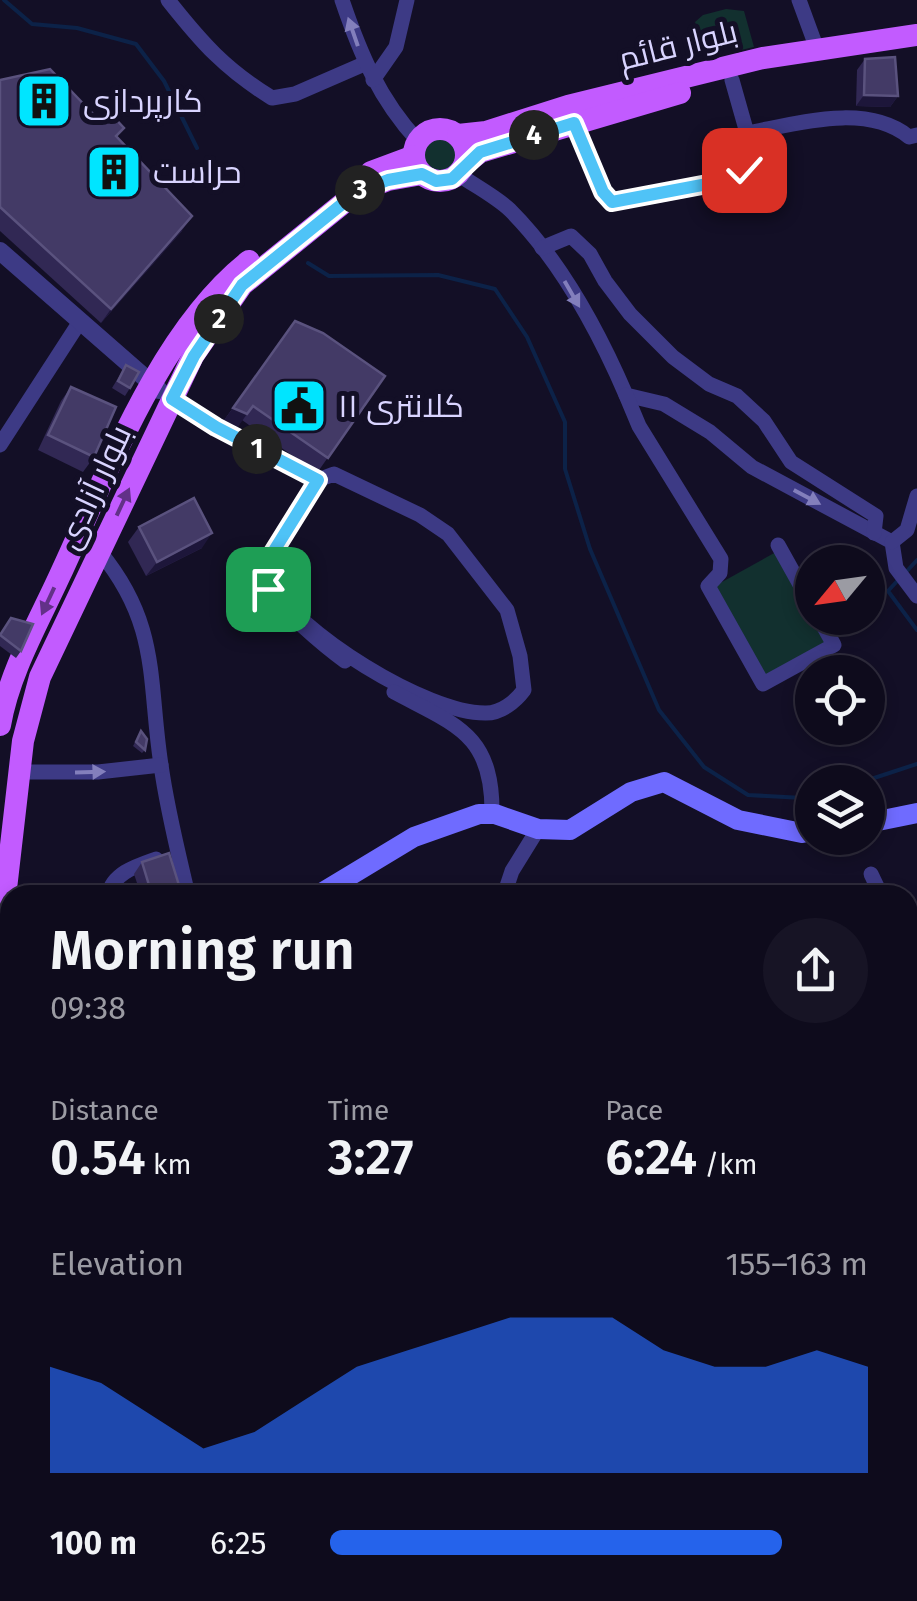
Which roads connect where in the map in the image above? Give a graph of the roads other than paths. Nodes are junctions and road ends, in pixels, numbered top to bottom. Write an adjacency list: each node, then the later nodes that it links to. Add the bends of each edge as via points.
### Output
1 (168, 0): 8 (street, via 208,50 272,98)
2 (342, 0): 8 (street, one-way to 2)
3 (407, 0): 9 (street, via 396,47)
4 (799, 0): 7 (street)
5 (917, 35): 7 (main road, بلوار قائم)
6 (917, 50): 7 (main road, بلوار قائم)
7 (811, 54): 10 (main road, بلوار قائم); 13 (main road, بلوار قائم, via 728,66)
8 (364, 64): 9 (street)
9 (373, 80): 16 (street)
10 (732, 80): 11 (main road, بلوار قائم); 12 (street)
11 (574, 123): 12 (street, via 612,202 718,182 744,170 751,160); 17 (main road, بلوار قائم, via 480,152)
12 (747, 133): 14 (street, via 810,121 875,120)
13 (458, 135): 16 (main road, via 437,129); 17 (main road, via 466,149)
14 (913, 136): 15 (street)
15 (917, 152)
16 (418, 157): 17 (main road, via 444,181); 20 (main road, بلوار آزادی, via 353,186)
17 (462, 169): 18 (street)
18 (542, 248): 23 (street, one-way to 23); 28 (street, via 572,236 662,346 708,384 737,396 764,421 791,462 876,516)
19 (0, 251): 21 (street)
20 (237, 279): 22 (main road, بلوار آزادی, via 216,291); 24 (main road, بلوار آزادی)
21 (79, 323): 22 (street); 25 (street)
22 (150, 384): 24 (street); 38 (main road, بلوار آزادی, one-way to 38)
23 (626, 395): 28 (street, one-way to 28, via 664,404 752,467); 35 (street, via 720,559 720,573 708,586 763,684 834,645)
24 (172, 399): 26 (street); 31 (main road, بلوار آزادی, one-way to 24)
25 (0, 445)
26 (318, 480): 33 (street, via 267,562); 33 (street, via 346,478 448,534 507,610 524,690 489,714 462,710 376,675)
27 (917, 496): 29 (street, via 907,530)
28 (874, 532): 29 (street)
29 (892, 542): 34 (street, via 896,568)
30 (778, 545): 32 (street)
31 (100, 552): 39 (main road, بلوار آزادی); 40 (street, via 119,575 151,654)
32 (795, 576)
33 (268, 584): 36 (street)
34 (917, 596)
35 (828, 635)
36 (345, 662)
37 (361, 673): 43 (street, via 476,742 488,770)
38 (1, 716): 39 (main road)
39 (26, 718): 41 (main road, بلوار آزادی)
40 (161, 765): 41 (street, one-way to 40); 47 (street)
41 (18, 772): 49 (main road, بلوار آزادی)
42 (917, 813): 44 (main road)
43 (492, 814): 45 (main road); 52 (main road, via 414,837)
44 (885, 820)
45 (538, 829): 46 (main road, via 570,830 631,792 664,782 738,820); 53 (street)
46 (795, 831)
47 (178, 851): 50 (street, via 119,875); 51 (street)
48 (870, 874): 54 (street)
49 (6, 885)
50 (111, 885)
51 (186, 885)
52 (335, 885)
53 (507, 885)
54 (876, 885)

